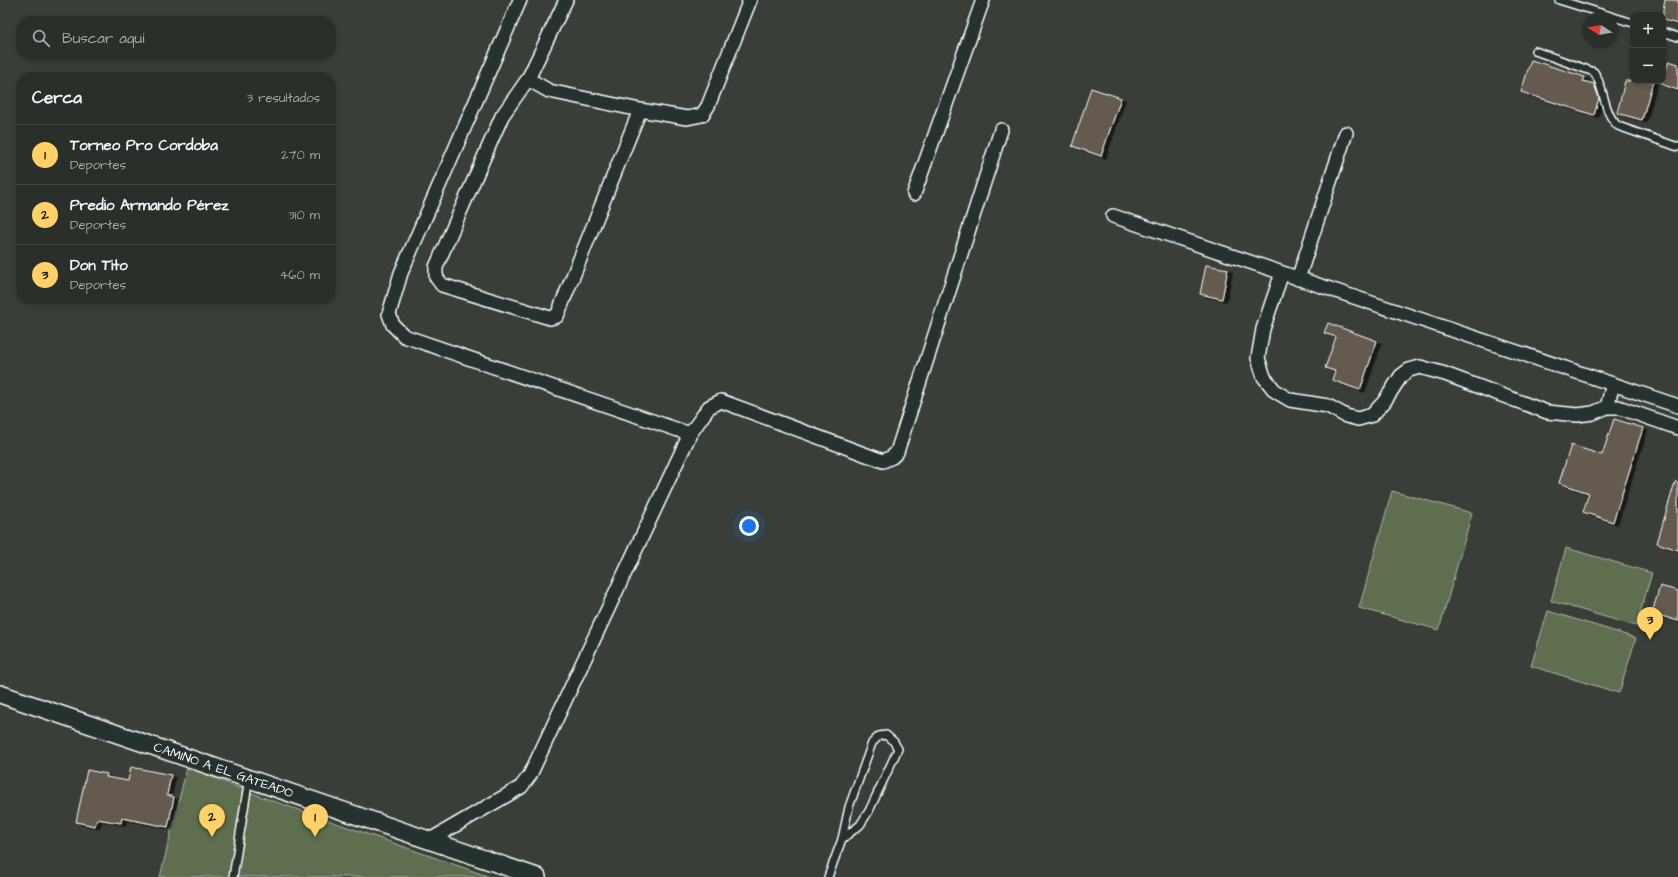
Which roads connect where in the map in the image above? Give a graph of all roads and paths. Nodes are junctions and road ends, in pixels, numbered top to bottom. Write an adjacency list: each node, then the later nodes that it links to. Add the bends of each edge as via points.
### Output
1 (520, 0): 23 (street, via 401,273 390,314 393,325 404,336)
2 (566, 0): 10 (street)
3 (750, 0): 11 (street, via 708,106 702,115 687,118)
4 (983, 0): 15 (street)
5 (1559, 0): 6 (lane)
6 (1630, 22)
7 (1666, 33): 8 (lane)
8 (1678, 37)
9 (1536, 51): 14 (lane, via 1594,72 1611,120 1618,126)
10 (528, 79): 11 (street, via 549,91); 11 (street, via 502,116 436,267 436,277 442,285 550,318 557,316)
11 (640, 110)
12 (1001, 130): 23 (street, via 897,452 892,457 883,461 721,401 710,408)
13 (1346, 133): 18 (street)
14 (1678, 147)
15 (914, 194)
16 (1113, 216): 17 (street)
17 (1282, 273): 18 (street); 21 (street, via 1263,329 1258,358 1264,377 1275,391 1290,400 1328,406 1346,416 1358,419 1372,415 1401,376 1420,367 1547,412 1578,416)
18 (1298, 279): 19 (street)
19 (1613, 384): 20 (street); 21 (street)
20 (1678, 406)
21 (1607, 407): 22 (street, via 1618,407)
22 (1678, 428)
23 (690, 434): 26 (street, via 530,775 521,787)
24 (0, 694): 25 (street, CAMINO A EL GATEADO)
25 (249, 778): 26 (street, CAMINO A EL GATEADO); 29 (lane)
26 (430, 840): 28 (street, CAMINO A EL GATEADO)
27 (842, 840): 27 (lane, via 860,825 869,811 898,749 886,735 880,736 872,743 849,807); 30 (lane)
28 (528, 875)
29 (233, 877)
30 (828, 877)

